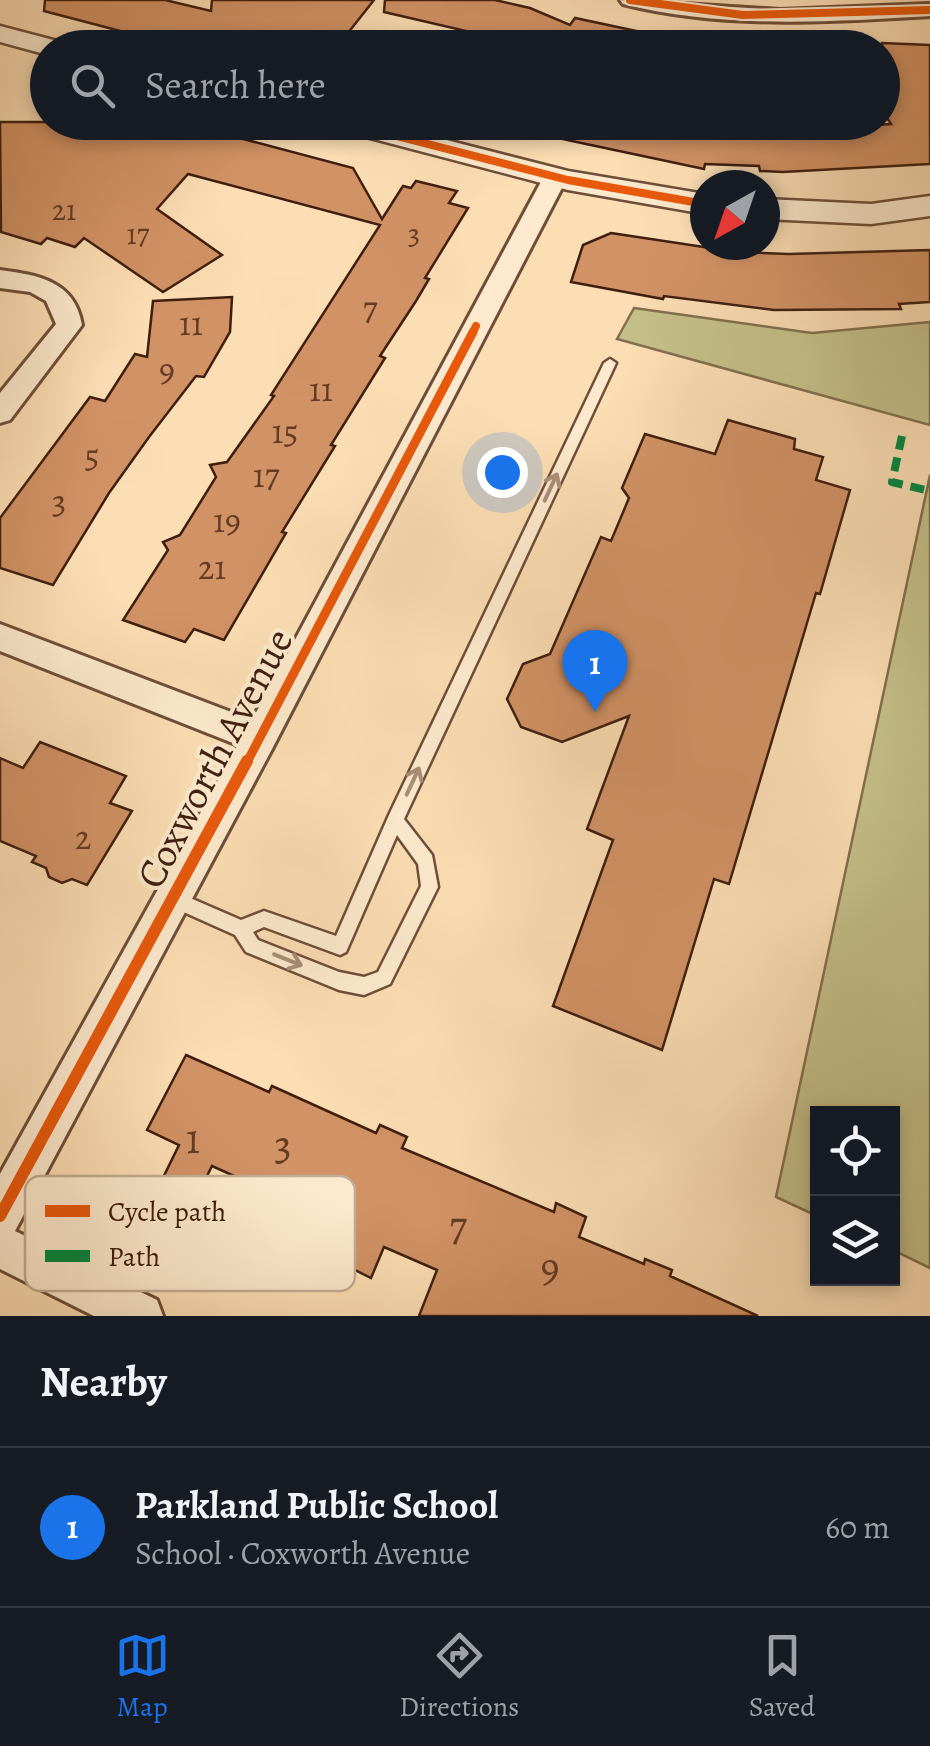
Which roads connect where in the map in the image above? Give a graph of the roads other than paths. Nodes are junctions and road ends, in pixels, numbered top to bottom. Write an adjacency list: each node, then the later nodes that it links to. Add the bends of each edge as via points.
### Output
1 (630, 0): 2 (street, via 736,16)
2 (930, 10)
3 (0, 34): 4 (street)
4 (30, 42)
5 (410, 140): 6 (street)
6 (555, 178): 7 (street); 14 (street, Coxworth Avenue)
7 (690, 201)
8 (930, 206): 9 (street, via 872,214)
9 (780, 210)
10 (0, 279): 12 (street, via 60,294 70,326)
11 (610, 363): 15 (lane, one-way to 11)
12 (0, 414)
13 (0, 636): 14 (street)
14 (260, 738): 16 (street, Coxworth Avenue)
15 (395, 820): 17 (lane, via 340,946 264,919); 17 (lane, one-way to 15, via 252,946 339,981 364,986 384,978 430,887 426,861)
16 (174, 899): 17 (lane); 18 (street, Coxworth Avenue)
17 (241, 929)
18 (0, 1216)
19 (0, 1246): 20 (street)
20 (25, 1258)
21 (91, 1291): 22 (street)
22 (141, 1316)

